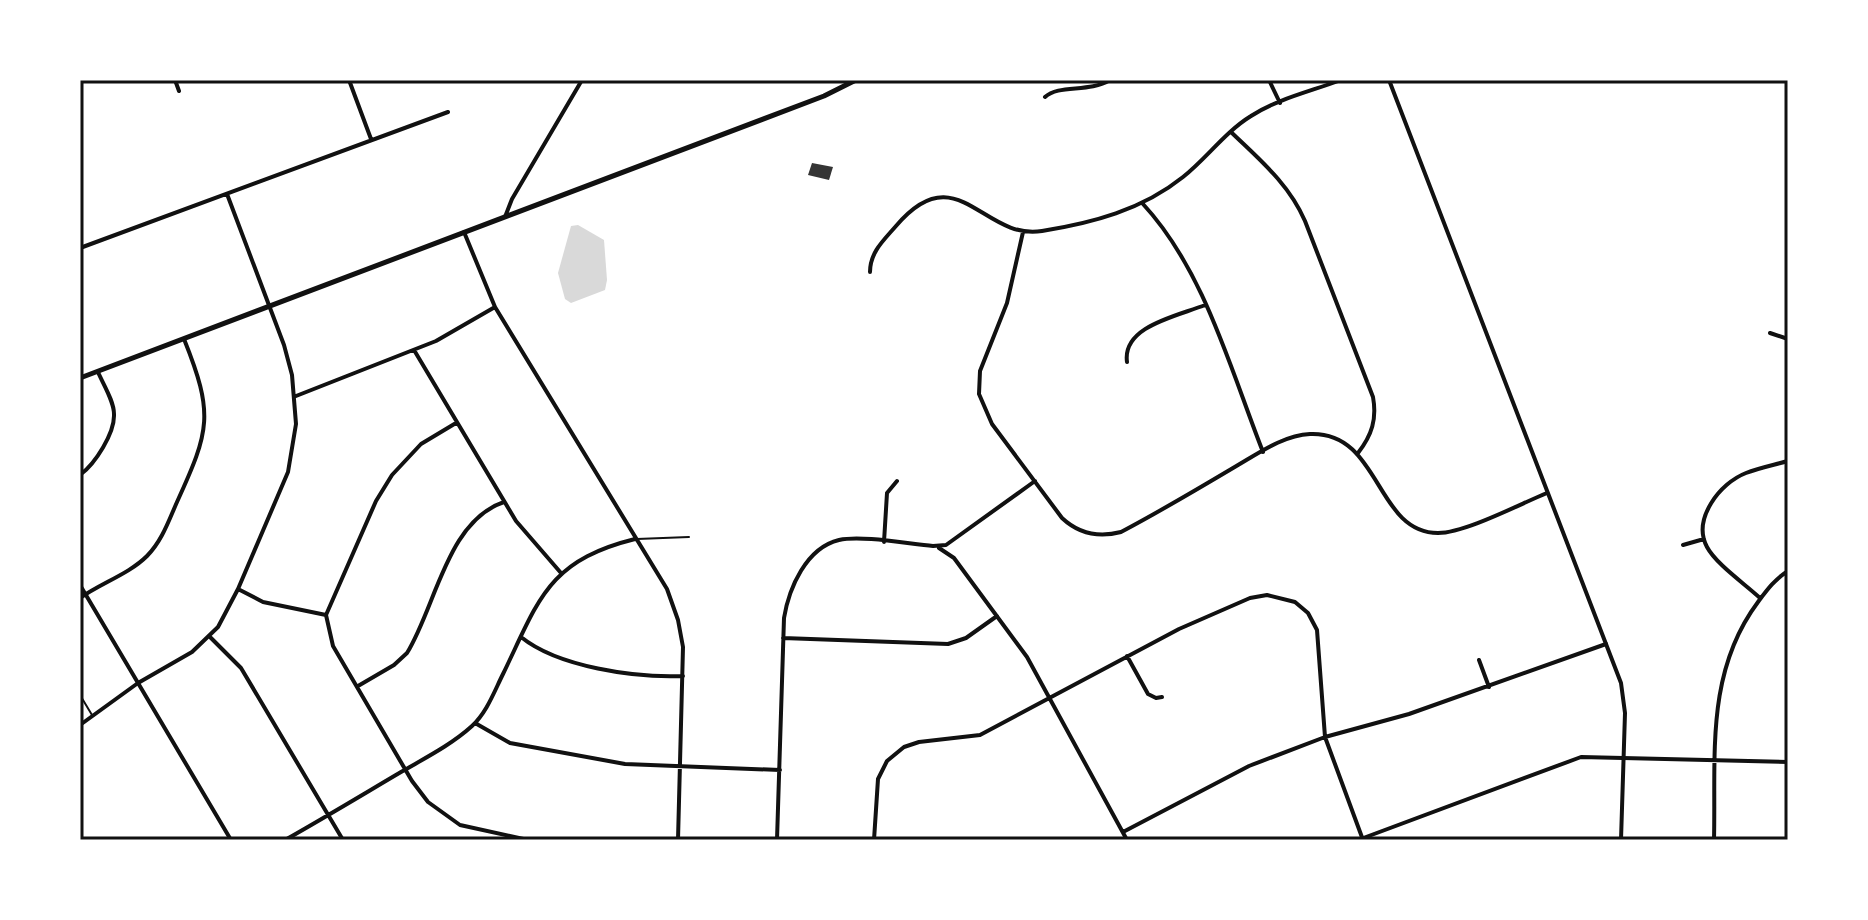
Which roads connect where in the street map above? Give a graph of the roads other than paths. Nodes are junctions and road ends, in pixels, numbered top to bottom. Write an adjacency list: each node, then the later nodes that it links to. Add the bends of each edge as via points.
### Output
1 (175, 80): 9 (street)
2 (349, 80): 14 (street)
3 (582, 80): 17 (street)
4 (856, 80): 17 (main road)
5 (1110, 80): 10 (street)
6 (1269, 80): 11 (street)
7 (1341, 80): 11 (street)
8 (1389, 80): 40 (street)
9 (179, 91)
10 (1045, 97)
11 (1280, 103): 13 (street)
12 (448, 112): 14 (street)
13 (1231, 132): 16 (street, via 1184,176); 35 (street, via 1279,177 1299,205 1373,397 1374,425)
14 (371, 139): 15 (street)
15 (227, 194): 20 (street); 22 (street)
16 (1142, 203): 19 (street, via 1087,223); 23 (street, via 1176,246)
17 (505, 217): 18 (main road)
18 (464, 232): 22 (main road); 24 (street)
19 (1023, 232): 21 (street, via 962,200 932,199 908,212 878,247); 39 (street, via 1007,303 978,383 987,416)
20 (81, 246)
21 (870, 272)
22 (269, 305): 26 (main road); 32 (street)
23 (1205, 305): 29 (street, via 1139,331 1127,348); 34 (street)
24 (495, 307): 28 (street); 43 (street)
25 (1770, 333): 27 (street)
26 (183, 338): 30 (main road); 52 (street, via 204,400 199,454 154,548)
27 (1788, 339)
28 (414, 350): 32 (street); 33 (street)
29 (1127, 362)
30 (98, 372): 31 (main road); 37 (street, via 114,409 113,421 97,459)
31 (80, 378)
32 (296, 396): 51 (street, via 288,472)
33 (456, 423): 41 (street); 55 (street, via 421,444 392,475)
34 (1263, 452): 35 (street, via 1309,434 1340,440); 39 (street, via 1111,535 1084,533 1069,524)
35 (1358, 453): 40 (street, via 1403,519 1428,532 1456,530)
36 (1788, 461): 44 (street, via 1746,473 1726,486 1704,517)
37 (80, 475)
38 (897, 481): 45 (street, via 887,493)
39 (1035, 481): 47 (street, via 953,541)
40 (1547, 493): 60 (street)
41 (504, 502): 49 (street); 65 (street, via 476,517 461,536 407,653)
42 (689, 537): 43 (lane)
43 (635, 539): 49 (street, via 592,552); 63 (street, via 674,606)
44 (1704, 539): 46 (street); 54 (street, via 1711,553)
45 (884, 542): 47 (street); 59 (street, via 838,541 812,558 790,592)
46 (1683, 545)
47 (933, 546): 56 (street, via 954,558)
48 (1788, 571): 54 (street)
49 (561, 573): 58 (street, via 542,595)
50 (80, 585): 52 (street)
51 (238, 589): 55 (street, via 263,602); 57 (street)
52 (86, 594): 53 (street); 64 (street)
53 (80, 598)
54 (1760, 598): 75 (street, via 1724,666)
55 (326, 615): 65 (street, via 333,646)
56 (997, 616): 59 (street, via 948,644); 69 (street)
57 (210, 637): 64 (street); 80 (street, via 241,668)
58 (521, 637): 63 (street, via 569,662 649,676); 71 (street)
59 (783, 638): 79 (street)
60 (1606, 644): 66 (street); 74 (street, via 1624,696)
61 (1127, 656): 68 (street, via 1148,694); 69 (street); 73 (street, via 1250,598 1286,598 1308,613 1317,630)
62 (1479, 660): 66 (street)
63 (683, 676): 77 (street)
64 (138, 683): 70 (street); 82 (street)
65 (358, 686): 78 (street)
66 (1489, 687): 73 (street)
67 (80, 695): 70 (lane)
68 (1162, 697)
69 (1050, 698): 81 (street); 88 (street, via 980,735 919,742 895,753 878,779)
70 (92, 716): 72 (street)
71 (475, 723): 77 (street, via 524,747 625,764); 78 (street)
72 (80, 725)
73 (1325, 737): 81 (street, via 1232,773); 90 (street)
74 (1624, 756): 75 (street); 90 (street, via 1571,759); 91 (street)
75 (1715, 761): 76 (street); 92 (street)
76 (1788, 762)
77 (680, 767): 79 (street); 86 (street)
78 (406, 769): 80 (street); 85 (street, via 428,802 449,819 472,830)
79 (780, 770): 87 (street)
80 (327, 816): 83 (street); 84 (street)
81 (1123, 832): 89 (street)
82 (231, 840)
83 (285, 840)
84 (343, 840)
85 (528, 840)
86 (678, 840)
87 (777, 840)
88 (874, 840)
89 (1127, 840)
90 (1361, 840)
91 (1621, 840)
92 (1714, 840)

